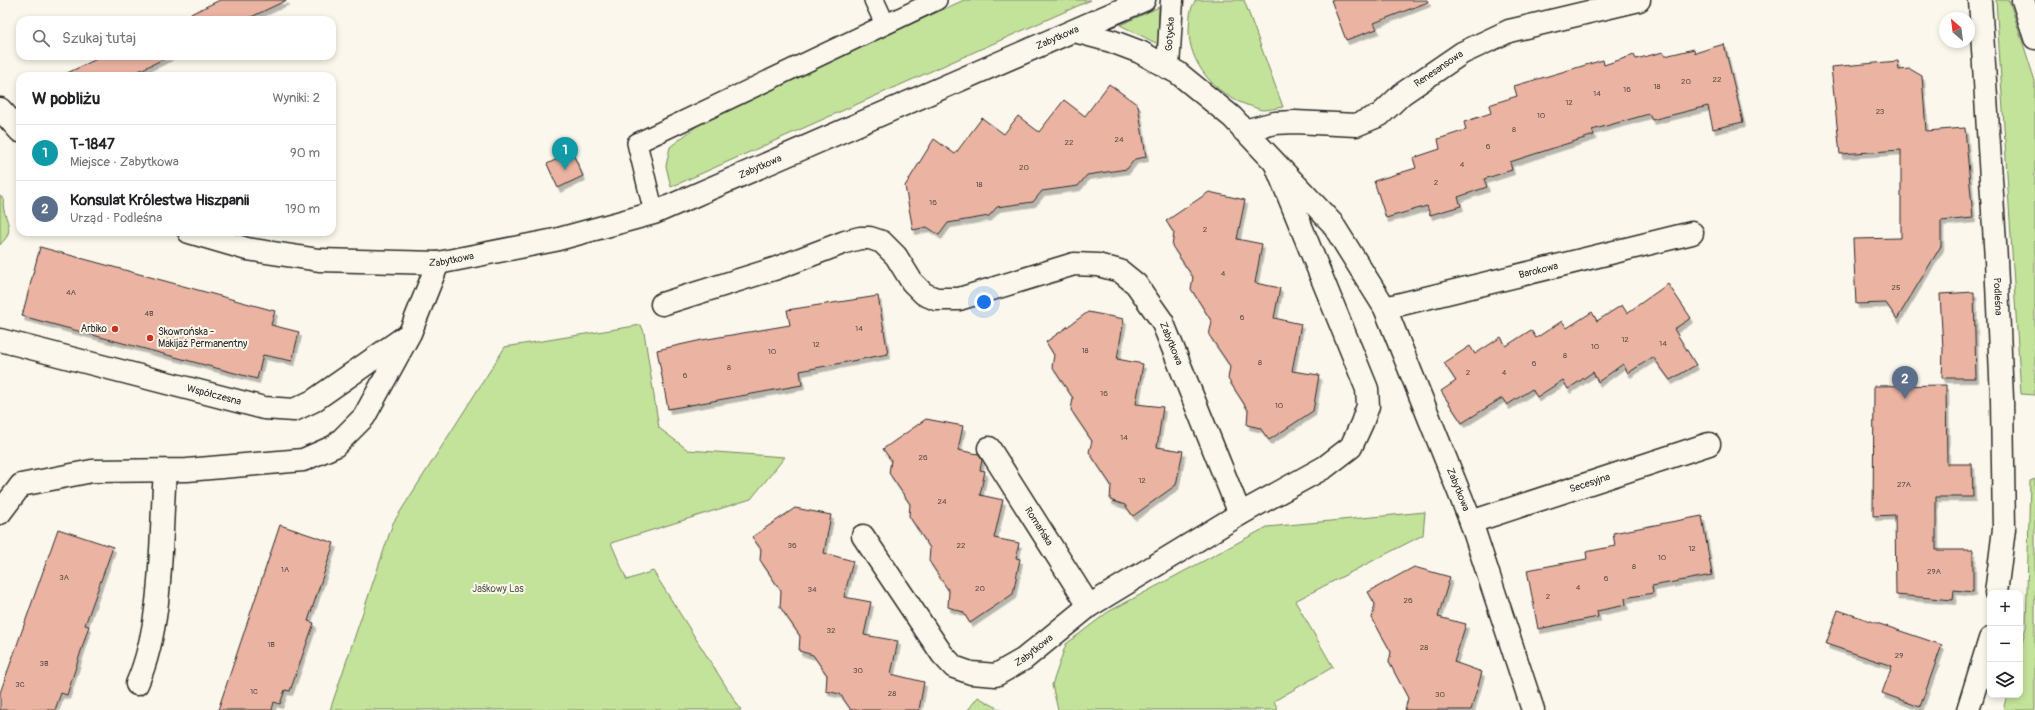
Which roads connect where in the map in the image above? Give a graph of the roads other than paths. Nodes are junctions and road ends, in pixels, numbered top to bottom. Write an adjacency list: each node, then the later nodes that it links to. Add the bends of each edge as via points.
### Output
1 (874, 0): 8 (lane)
2 (937, 0): 8 (lane)
3 (1144, 0): 9 (street)
4 (1172, 0): 11 (street, Gotycka)
5 (1639, 0): 14 (street, Renesansowa, via 1509,31 1462,53 1402,94 1380,115 1356,125 1275,123)
6 (1980, 0): 31 (street, Podleśna, via 2002,399 2004,529)
7 (2023, 0): 10 (street)
8 (885, 24): 16 (lane, via 637,143)
9 (1074, 31): 11 (street, Zabytkowa, via 1140,52); 16 (street, Zabytkowa)
10 (2035, 38)
11 (1168, 68): 14 (street, Zabytkowa, via 1178,73 1232,117)
12 (0, 109): 13 (street)
13 (16, 126)
14 (1244, 131): 15 (street, Zabytkowa)
15 (1276, 165): 21 (street, Zabytkowa, via 1332,223); 28 (street, Zabytkowa, via 1367,389 1368,406 1351,448 1325,467)
16 (654, 213): 19 (street, Zabytkowa, via 555,240)
17 (1692, 233): 21 (street, Barokowa)
18 (203, 236): 19 (street, Zabytkowa, via 247,249 319,260)
19 (438, 262): 22 (street)
20 (662, 304): 28 (street, Zabytkowa, via 777,268 860,238 882,242 896,256 912,282 924,294 936,299 959,299 1074,264 1098,265 1120,271 1136,284 1162,321)
21 (1385, 308): 29 (street, Zabytkowa)
22 (410, 333): 23 (street, Współczesna, via 313,401 294,410 264,408); 26 (street, via 364,417 335,446 303,460)
23 (0, 340)
24 (1709, 444): 29 (street, Secesyjna)
25 (990, 448): 32 (street, Romańska)
26 (165, 471): 27 (street, via 92,471 21,485); 34 (street, via 156,607 146,664)
27 (0, 513)
28 (1240, 514): 32 (street, Zabytkowa)
29 (1472, 522): 35 (street, Zabytkowa)
30 (863, 536): 32 (street, Zabytkowa, via 942,654 954,667 971,673 996,675 1024,659)
31 (1996, 590)
32 (1088, 606)
33 (1987, 649): 36 (street)
34 (137, 684)
35 (1533, 710)
36 (1968, 710)

